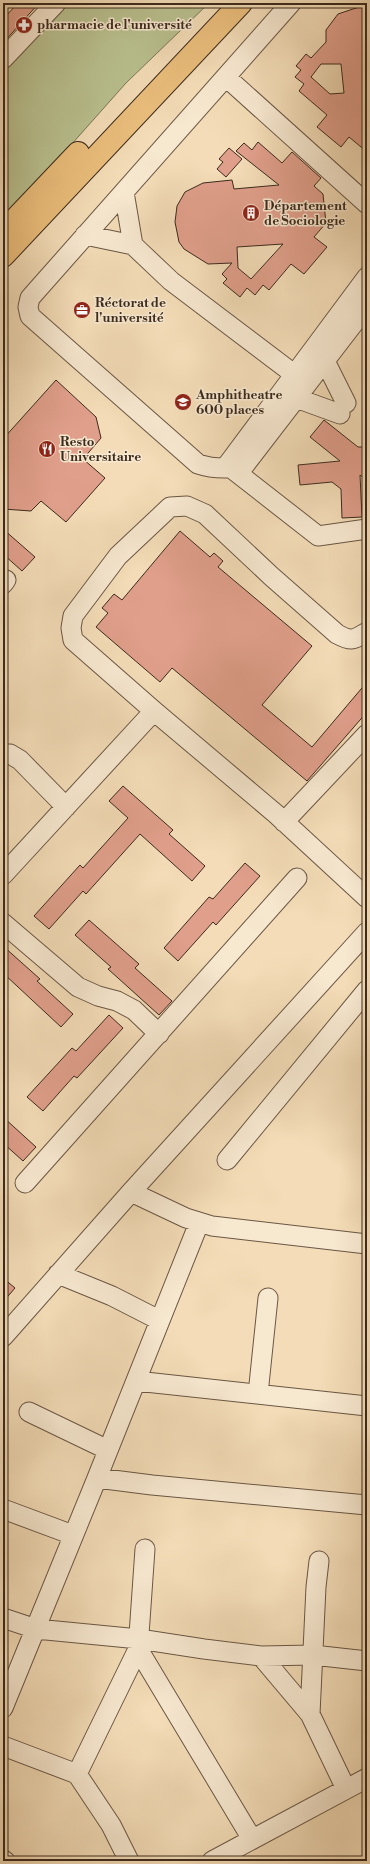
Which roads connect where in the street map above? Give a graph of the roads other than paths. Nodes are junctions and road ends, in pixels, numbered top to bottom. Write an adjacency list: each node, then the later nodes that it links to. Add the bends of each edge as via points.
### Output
1 (56, 3): 5 (street)
2 (221, 3): 10 (main road)
3 (240, 3): 10 (main road)
4 (291, 3): 6 (street)
5 (3, 59)
6 (226, 77): 7 (street); 8 (street)
7 (124, 192): 9 (street); 11 (street)
8 (367, 204)
9 (85, 235): 11 (street); 16 (street, via 30,298 30,316 198,464 208,468)
10 (5, 245)
11 (133, 245): 15 (street, via 171,281)
12 (367, 277): 15 (street)
13 (367, 306): 14 (street)
14 (325, 361): 15 (street); 15 (street, via 343,409)
15 (299, 386): 16 (street)
16 (228, 468): 17 (street, via 318,536)
17 (367, 529)
18 (367, 632): 19 (street, via 356,639 348,640 337,634 205,514 187,506 170,507 118,556 73,616 71,628 73,640)
19 (154, 711): 22 (street); 23 (street)
20 (367, 734): 23 (street)
21 (3, 754): 22 (street, via 10,754 20,760)
22 (66, 807): 24 (street)
23 (284, 822): 26 (street)
24 (3, 875)
25 (296, 878): 30 (street)
26 (367, 898)
27 (3, 923): 30 (street, via 78,987 134,1010)
28 (367, 932): 33 (street)
29 (367, 990): 31 (street)
30 (159, 1034): 32 (street)
31 (227, 1160)
32 (25, 1183)
33 (131, 1192): 34 (street); 36 (street)
34 (199, 1223): 35 (street); 38 (street)
35 (367, 1244)
36 (58, 1274): 38 (street, via 112,1296); 39 (street)
37 (268, 1298): 41 (street)
38 (159, 1320): 40 (street)
39 (3, 1337)
40 (136, 1380): 41 (street); 44 (street)
41 (258, 1394): 42 (street)
42 (367, 1406)
43 (29, 1412): 44 (street)
44 (108, 1450): 45 (street)
45 (97, 1478): 46 (street); 48 (street)
46 (367, 1505)
47 (3, 1508): 48 (street)
48 (73, 1535): 52 (street)
49 (145, 1549): 53 (street)
50 (319, 1561): 54 (street)
51 (3, 1618): 52 (street)
52 (36, 1629): 53 (street); 57 (street)
53 (139, 1644): 55 (street); 60 (street, via 106,1719); 63 (street)
54 (314, 1655): 55 (street); 56 (street); 58 (street)
55 (261, 1656): 58 (street)
56 (367, 1661)
57 (3, 1708)
58 (310, 1714): 62 (street)
59 (3, 1746): 60 (street)
60 (77, 1774): 64 (street, via 111,1825)
61 (367, 1778): 62 (street)
62 (346, 1789): 63 (street)
63 (252, 1839): 65 (street)
64 (128, 1861)
65 (212, 1861)

